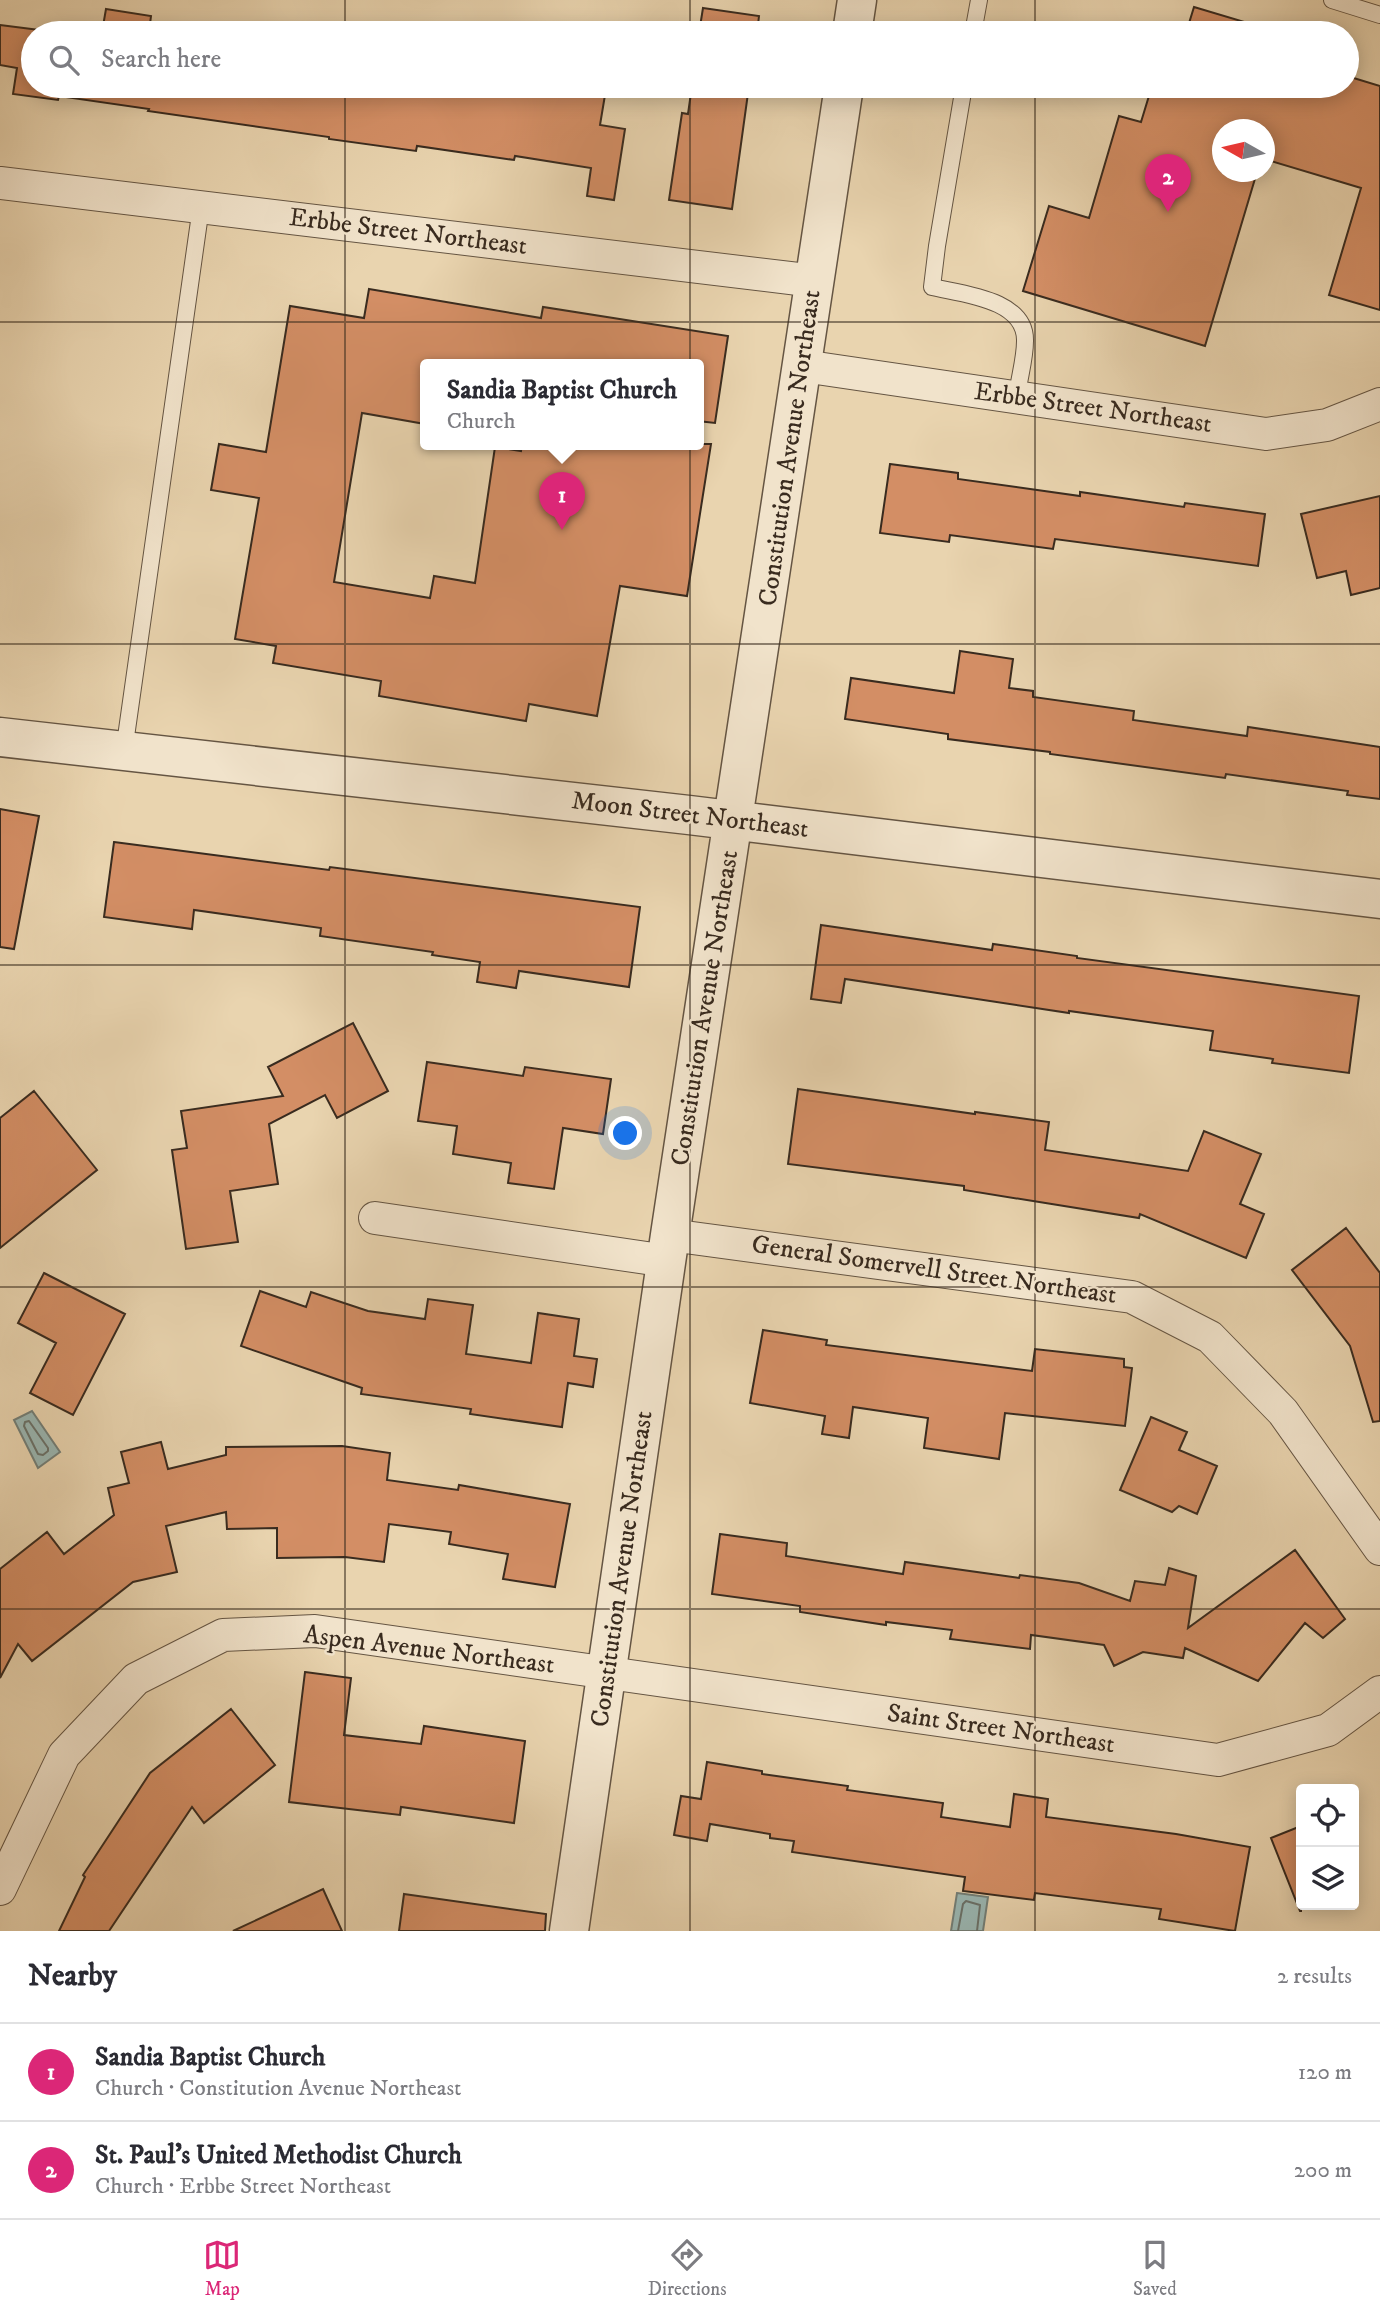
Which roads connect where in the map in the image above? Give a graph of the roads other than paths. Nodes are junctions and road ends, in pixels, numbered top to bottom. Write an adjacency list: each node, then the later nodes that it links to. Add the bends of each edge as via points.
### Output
1 (857, 0): 5 (street)
2 (979, 0): 6 (lane)
3 (1332, 0): 4 (lane)
4 (1380, 15)
5 (854, 21)
6 (975, 21)
7 (842, 98): 11 (street, Constitution Avenue Northeast)
8 (962, 98): 13 (lane, via 932,287 995,300 1019,320 1026,339)
9 (0, 183): 10 (street, Erbbe Street Northeast)
10 (201, 207): 11 (street, Erbbe Street Northeast); 16 (lane)
11 (815, 281): 12 (street, Constitution Avenue Northeast)
12 (803, 366): 13 (street, Erbbe Street Northeast); 17 (street, Constitution Avenue Northeast)
13 (1017, 396): 14 (street, Erbbe Street Northeast, via 1266,434 1328,425)
14 (1380, 404)
15 (0, 737): 16 (street, Moon Street Northeast)
16 (124, 751): 17 (street, Moon Street Northeast)
17 (734, 821): 18 (street, Moon Street Northeast); 20 (street, Constitution Avenue Northeast)
18 (1380, 899)
19 (375, 1218): 20 (street, General Somervell Street Northeast)
20 (668, 1248): 21 (street, General Somervell Street Northeast, via 1132,1297 1210,1336 1283,1412); 22 (street, Constitution Avenue Northeast)
21 (1380, 1549)
22 (607, 1673): 23 (street, Saint Street Northeast, via 1218,1759 1328,1730); 24 (street, Aspen Avenue Northeast, via 315,1631 223,1635 136,1679 64,1755); 25 (street, Constitution Avenue Northeast)
23 (1380, 1692)
24 (0, 1889)
25 (569, 1931)

